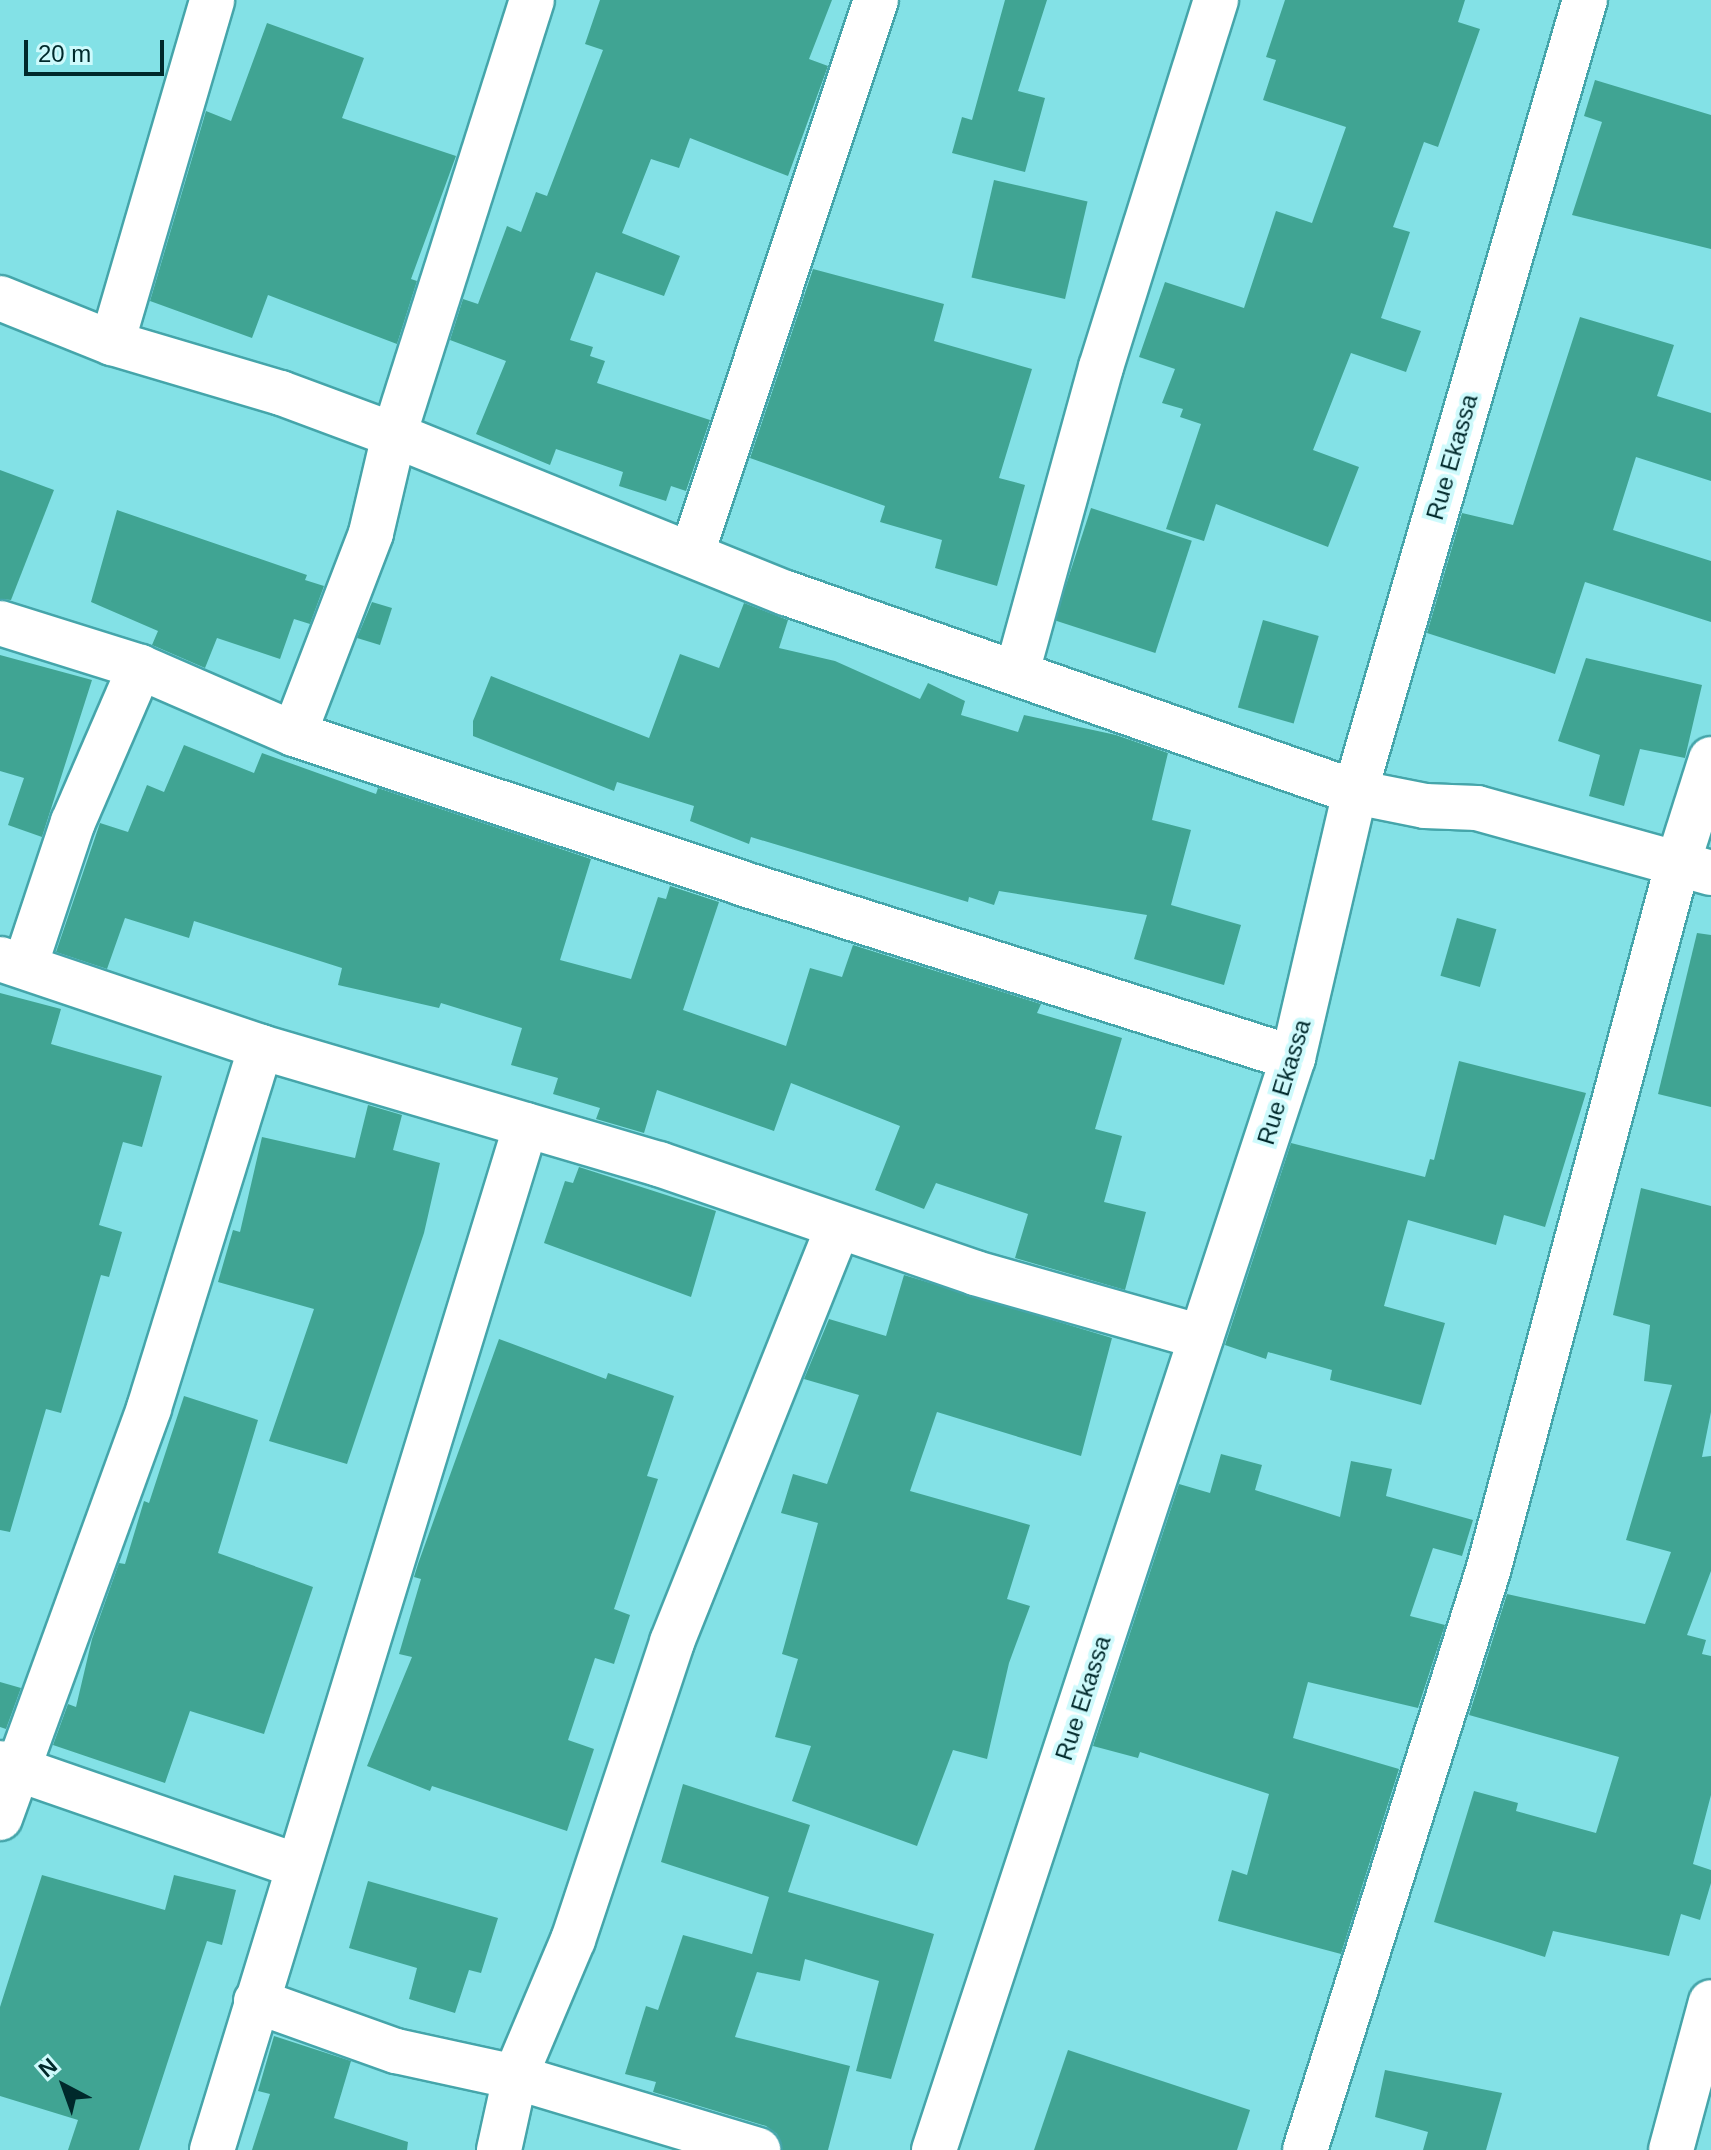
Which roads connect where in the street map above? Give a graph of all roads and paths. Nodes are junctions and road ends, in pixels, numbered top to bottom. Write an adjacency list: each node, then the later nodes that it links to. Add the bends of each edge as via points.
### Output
1 (212, 0): 7 (street)
2 (532, 0): 8 (street)
3 (876, 0): 9 (street)
4 (1216, 0): 12 (street, via 1101,367)
5 (1585, 0): 15 (street, Rue Ekassa)
6 (0, 298): 7 (street)
7 (112, 343): 8 (street, via 281,393)
8 (394, 435): 9 (street); 13 (street, via 371,533)
9 (692, 553): 12 (street, via 799,598)
10 (0, 623): 11 (street)
11 (140, 667): 13 (street); 17 (street)
12 (1017, 672): 15 (street)
13 (294, 734): 19 (street)
14 (1711, 759): 16 (street)
15 (1355, 792): 16 (street, via 1425,806 1477,808); 19 (street, Rue Ekassa)
16 (1694, 868): 33 (street, via 1488,1571)
17 (13, 962): 18 (street)
18 (261, 1047): 20 (street); 23 (street, via 149,1408)
19 (1293, 1058): 22 (street, Rue Ekassa)
20 (526, 1125): 21 (street, via 659,1164); 25 (street)
21 (838, 1228): 22 (street); 28 (street, via 672,1642 573,1940)
22 (1201, 1337): 32 (street, Rue Ekassa)
23 (7, 1765): 24 (street); 25 (street)
24 (0, 1818)
25 (298, 1866): 26 (street)
26 (256, 2001): 28 (street, via 396,2051); 29 (street)
27 (1711, 2002): 34 (street)
28 (515, 2077): 30 (street); 31 (street)
29 (212, 2150)
30 (499, 2150)
31 (758, 2150)
32 (934, 2150)
33 (1305, 2150)
34 (1671, 2150)

